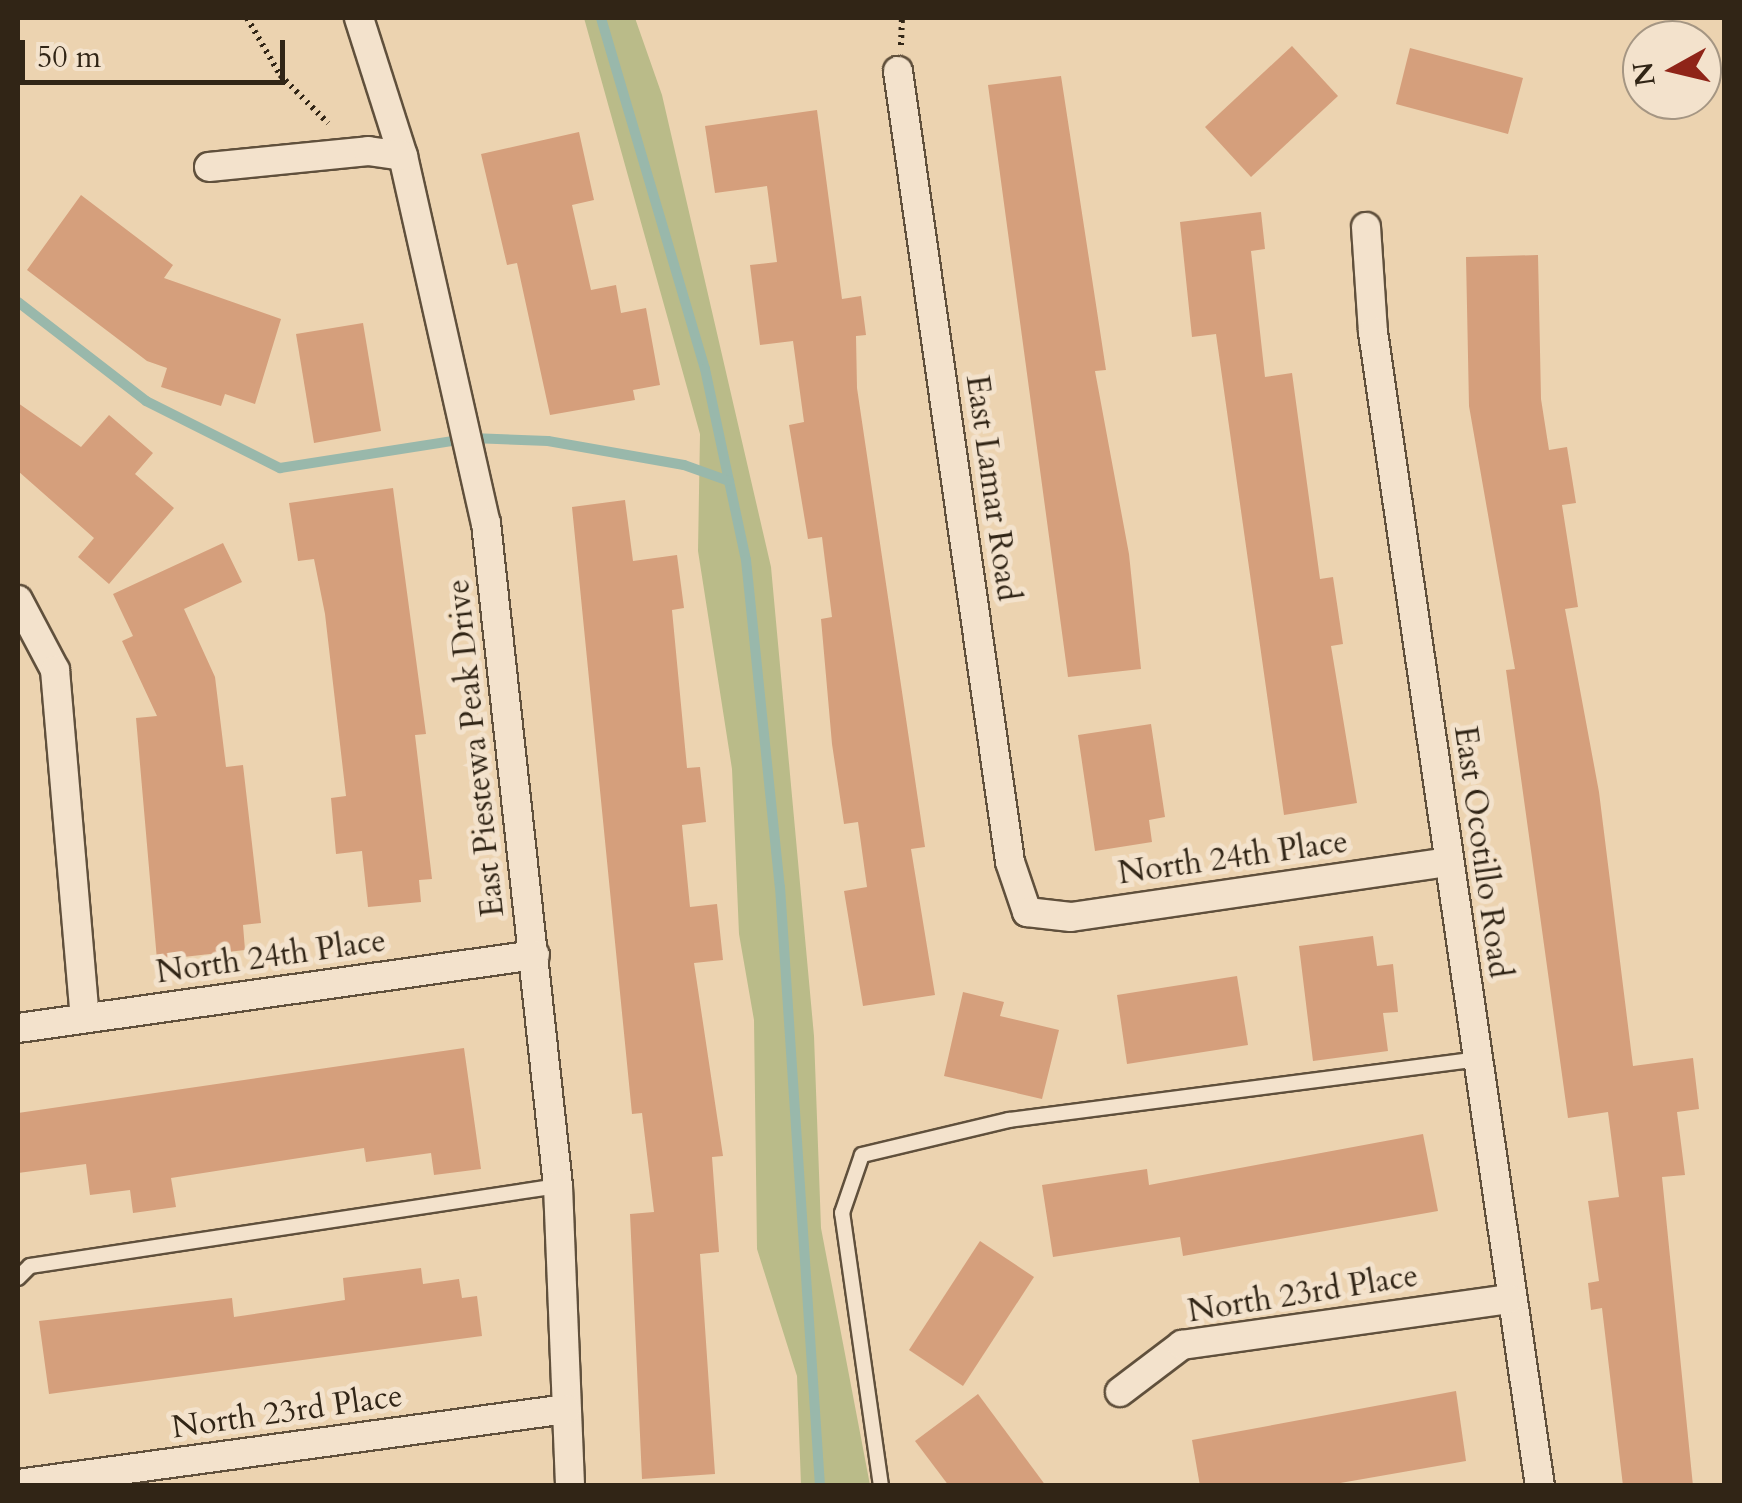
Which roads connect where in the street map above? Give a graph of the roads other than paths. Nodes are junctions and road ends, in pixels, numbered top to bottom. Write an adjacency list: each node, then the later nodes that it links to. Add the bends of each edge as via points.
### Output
1 (358, 18): 3 (street, East Piestewa Peak Drive)
2 (898, 71): 8 (street, East Lamar Road, via 1010,862)
3 (403, 156): 4 (street, via 357,152); 9 (street, East Piestewa Peak Drive, via 486,523)
4 (209, 167)
5 (1366, 226): 7 (street, East Ocotillo Road, via 1373,332)
6 (18, 600): 10 (street, via 54,670)
7 (1448, 862): 8 (street, North 24th Place, via 1071,917); 12 (street, East Ocotillo Road)
8 (1027, 912)
9 (535, 955): 10 (street, North 24th Place); 13 (street, East Piestewa Peak Drive)
10 (85, 1018): 11 (street, North 24th Place)
11 (18, 1028)
12 (1476, 1059): 15 (street, East Ocotillo Road); 20 (lane, via 1009,1120 862,1155 842,1213)
13 (558, 1186): 14 (lane, via 30,1266); 17 (street, East Piestewa Peak Drive)
14 (18, 1278)
15 (1509, 1300): 16 (street, North 23rd Place, via 1182,1345); 21 (street, East Ocotillo Road)
16 (1120, 1392)
17 (566, 1409): 18 (street, North 23rd Place); 19 (street, East Piestewa Peak Drive)
18 (18, 1484)
19 (570, 1486)
20 (882, 1486)
21 (1540, 1486)

